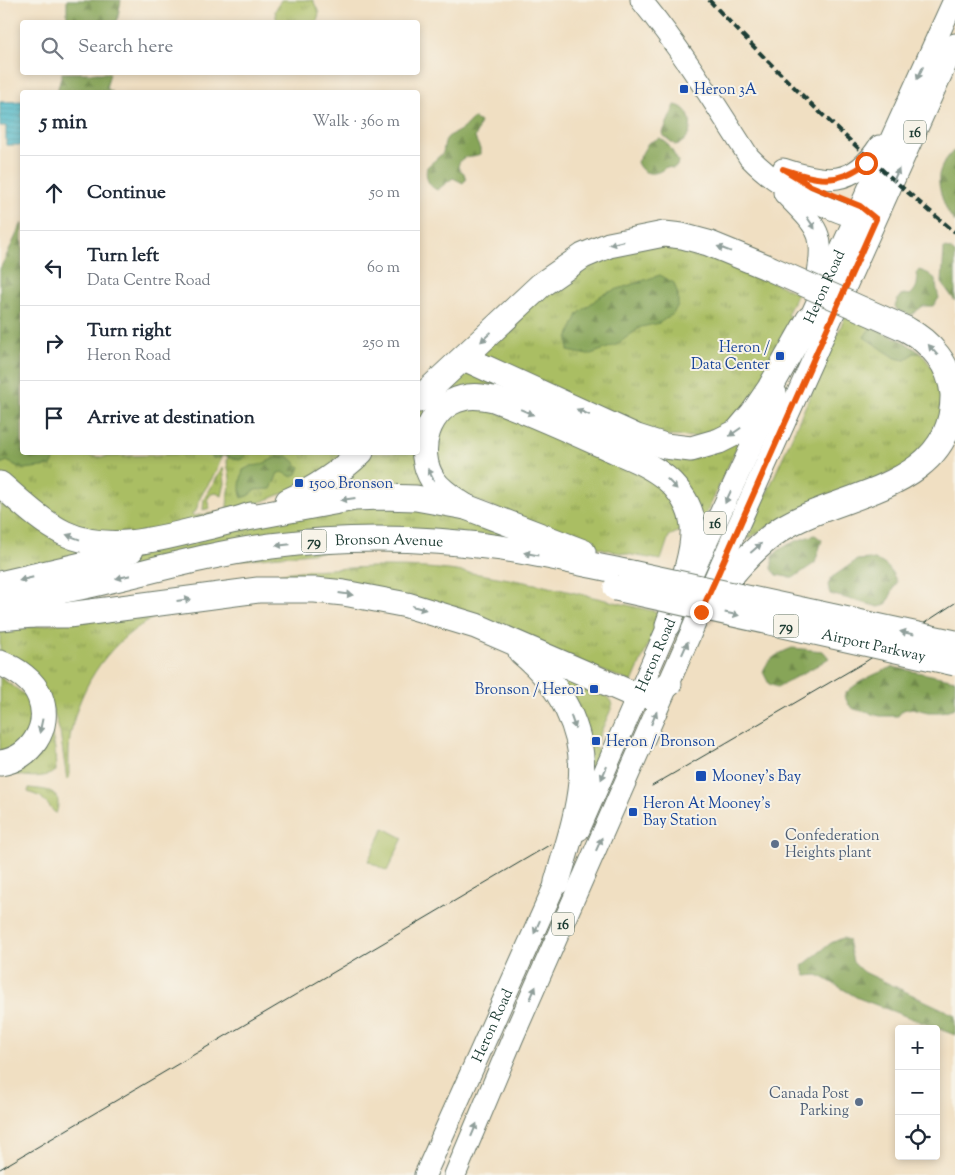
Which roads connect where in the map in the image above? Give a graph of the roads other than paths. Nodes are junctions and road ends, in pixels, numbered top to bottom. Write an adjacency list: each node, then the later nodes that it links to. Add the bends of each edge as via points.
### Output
1 (641, 0): 5 (main road, via 716,105)
2 (954, 0): 4 (main road, Heron Road / 16, one-way to 4)
3 (955, 44): 7 (main road, Heron Road / 16, one-way to 3)
4 (906, 103): 5 (main road, via 875,152 849,175 823,180); 6 (main road, Heron Road / 16)
5 (775, 172): 6 (main road, via 811,186); 8 (main road, one-way to 8, via 819,236 820,264)
6 (857, 212): 7 (main road); 8 (main road, Heron Road / 16)
7 (876, 219): 19 (main road, Heron Road / 16)
8 (809, 319): 9 (highway, one-way to 9, via 746,423 719,442 691,449 665,446 637,436); 22 (main road, Heron Road / 16, one-way to 22)
9 (464, 358): 10 (highway); 19 (highway, one-way to 9, bridge, via 748,556 783,528 814,512 907,478 928,464 943,447 954,410 952,384 935,352 906,329 769,268 714,245 664,234 609,245 583,256 546,281)
10 (420, 398)
11 (358, 455): 14 (highway, via 337,473 306,492)
12 (0, 484): 15 (highway, one-way to 12, via 119,544 84,540 44,521)
13 (466, 507): 14 (highway, one-way to 14, via 416,498 370,497 324,502); 16 (highway, via 615,563); 22 (highway, one-way to 22, via 434,482 426,466 424,447 434,418 462,398 483,396 504,402 660,473 683,498 690,510 693,527 690,554)
14 (236, 520): 15 (highway)
15 (173, 536): 17 (highway, one-way to 17, via 82,565)
16 (623, 581): 18 (highway, Bronson Avenue / 79, one-way to 18, via 477,545 405,539 352,539 269,546 89,585); 20 (highway, Bronson Avenue / 79, via 419,556 344,556 225,571); 24 (highway, Airport Parkway / 79, one-way to 16, bridge); 26 (highway, Airport Parkway / 79, one-way to 26, bridge)
17 (0, 584)
18 (0, 600)
19 (701, 612): 27 (main road, Heron Road / 16, one-way to 19)
20 (32, 615): 21 (highway, Bronson Avenue / 79); 23 (highway, one-way to 23, via 68,615 258,590 315,590 407,604)
21 (0, 618)
22 (668, 626): 28 (main road, Heron Road / 16)
23 (497, 634): 28 (highway); 30 (highway, one-way to 30, via 529,659 555,688 568,709 579,741 581,784)
24 (955, 643)
25 (0, 663): 29 (highway, one-way to 29, via 29,681 40,697 43,717 40,732 27,752 12,761)
26 (955, 663)
27 (669, 684): 28 (highway, via 654,695); 34 (main road, Heron Road / 16, one-way to 27)
28 (637, 696): 30 (main road, Heron Road / 16, one-way to 30)
29 (0, 763)
30 (557, 882): 31 (main road, Heron Road / 16, one-way to 31)
31 (466, 1085): 32 (main road, Heron Road / 16); 33 (main road, via 456,1126)
32 (425, 1175)
33 (436, 1175)
34 (455, 1175)

